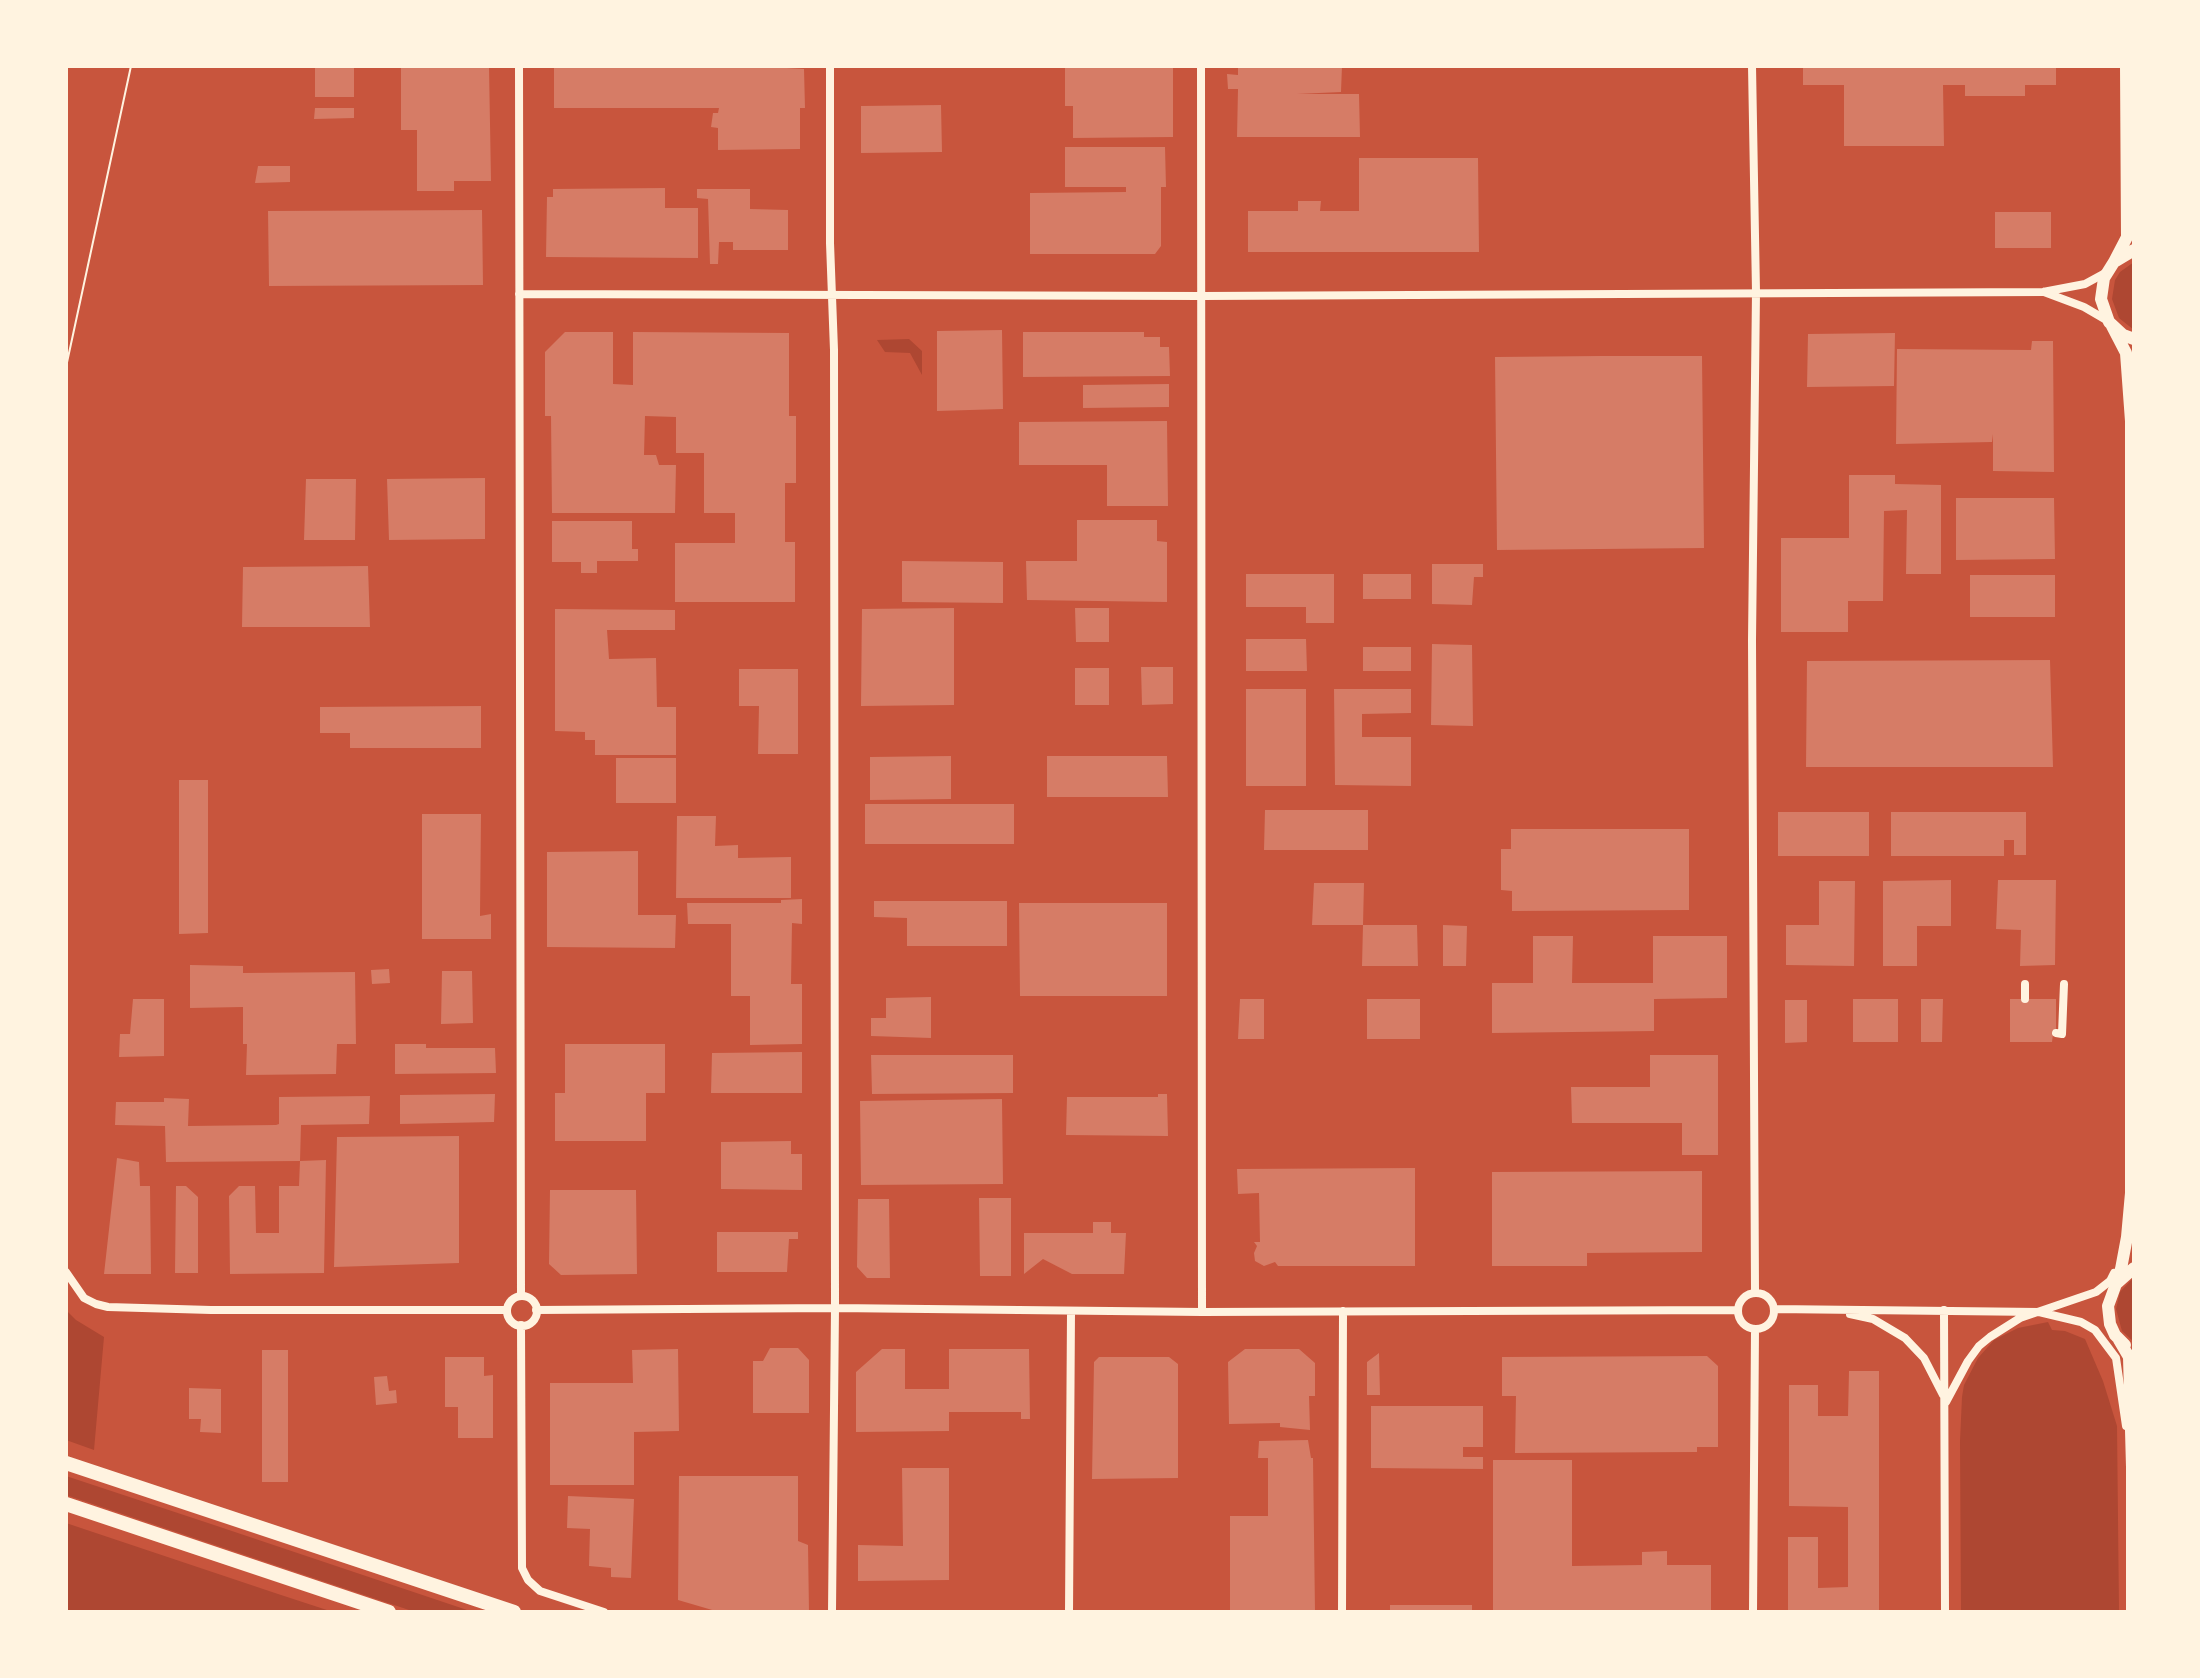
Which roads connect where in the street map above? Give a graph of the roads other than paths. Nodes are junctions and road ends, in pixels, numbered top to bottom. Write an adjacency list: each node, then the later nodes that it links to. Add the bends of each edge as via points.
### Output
1 (519, 66): 10 (street)
2 (830, 66): 11 (street)
3 (1201, 66): 12 (street)
4 (1752, 66): 8 (street)
5 (2126, 66): 7 (main road, via 2127,237)
6 (2134, 250): 7 (main road)
7 (2111, 267): 9 (street, via 2085,284); 13 (main road, via 2101,299)
8 (1756, 292): 9 (street); 12 (street); 23 (street)
9 (2043, 292): 13 (street)
10 (519, 294): 11 (street); 25 (street)
11 (832, 294): 12 (street); 26 (street)
12 (1202, 296): 35 (street)
13 (2111, 324): 14 (main road); 19 (main road, via 2126,353 2131,411 2131,1158)
14 (2134, 339)
15 (2025, 984): 17 (street)
16 (2064, 984): 18 (street, via 2062,1034)
17 (2025, 999)
18 (2056, 1033)
19 (2125, 1251): 22 (main road); 24 (street, via 2110,1281)
20 (2134, 1268): 22 (main road)
21 (66, 1272): 28 (street, via 84,1298 108,1307)
22 (2114, 1286): 24 (street); 40 (main road, via 2108,1312)
23 (1755, 1292): 27 (street, via 1768,1297); 30 (street, via 1743,1297)
24 (2096, 1292): 36 (street)
25 (521, 1296): 28 (street, via 509,1302); 29 (street, via 531,1299)
26 (835, 1308): 29 (street); 34 (street); 49 (street)
27 (1774, 1309): 31 (street); 38 (street, via 1767,1325)
28 (507, 1310): 37 (street, via 509,1320)
29 (536, 1310): 37 (street, via 531,1322)
30 (1738, 1310): 33 (street); 38 (street, via 1744,1325)
31 (1829, 1310): 32 (street); 42 (street, via 1873,1319 1905,1338 1924,1358)
32 (1944, 1310): 36 (street); 42 (street)
33 (1343, 1311): 35 (street); 51 (street)
34 (1071, 1312): 35 (street); 50 (street)
35 (1202, 1312)
36 (2039, 1312): 39 (street); 42 (street, via 2007,1324 1979,1346)
37 (521, 1325): 48 (street, via 522,1568 540,1591)
38 (1755, 1329): 52 (street)
39 (2095, 1330): 40 (street); 44 (street, via 2116,1358)
40 (2117, 1338): 41 (main road); 44 (main road, via 2129,1357)
41 (2134, 1352)
42 (1944, 1402): 53 (street)
43 (66, 1463): 47 (highway)
44 (2132, 1467): 54 (main road)
45 (66, 1504): 46 (highway)
46 (389, 1612)
47 (514, 1612)
48 (604, 1612)
49 (832, 1612)
50 (1069, 1612)
51 (1342, 1612)
52 (1753, 1612)
53 (1945, 1612)
54 (2132, 1612)

